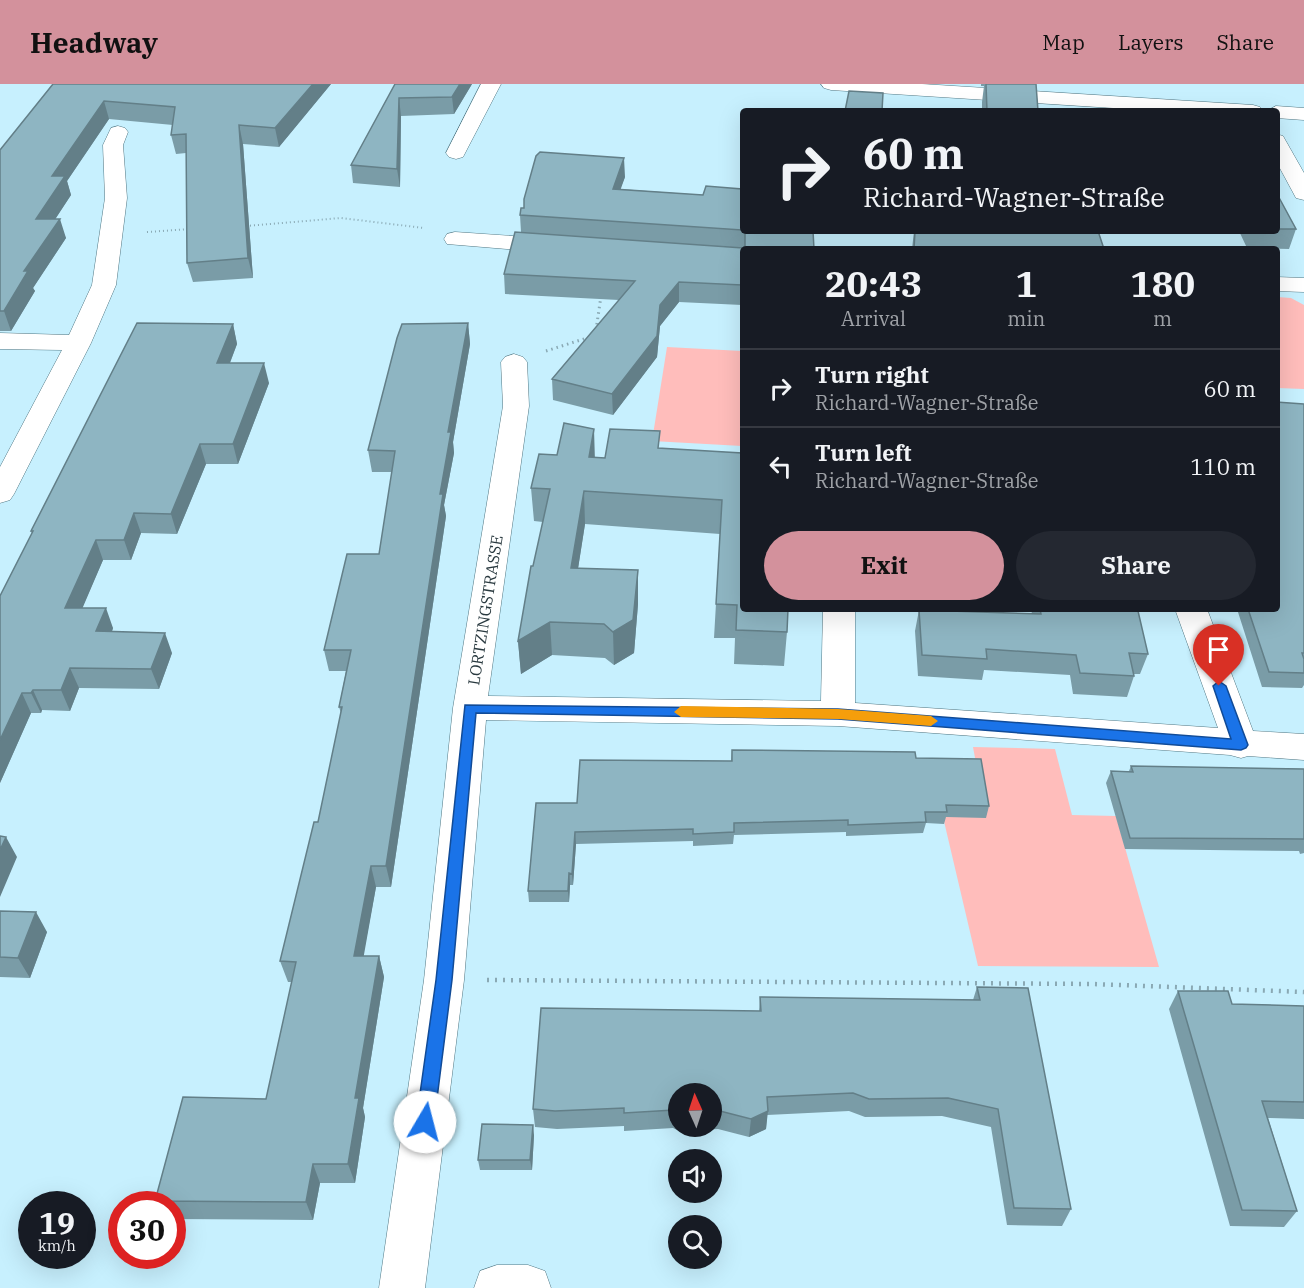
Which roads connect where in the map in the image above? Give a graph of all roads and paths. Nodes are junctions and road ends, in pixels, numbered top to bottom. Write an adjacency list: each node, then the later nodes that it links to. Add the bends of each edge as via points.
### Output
1 (491, 84): 8 (street)
2 (831, 84): 3 (street)
3 (1260, 106)
4 (1280, 112): 5 (street)
5 (1304, 114)
6 (118, 132): 12 (street, via 113,145 116,198)
7 (1280, 148): 9 (street)
8 (456, 153)
9 (1304, 194)
10 (243, 226): 13 (path, via 341,218 435,230)
11 (199, 229): 12 (path)
12 (111, 234): 19 (street, via 104,285)
13 (455, 240): 14 (street)
14 (572, 247)
15 (1280, 284): 16 (street)
16 (1304, 285)
17 (601, 292): 20 (path, via 595,335)
18 (0, 341): 19 (street)
19 (78, 343): 21 (street)
20 (514, 362): 24 (street, LORTZINGSTRASSE, via 516,406)
21 (0, 494)
22 (839, 612): 25 (street)
23 (1192, 612): 26 (street)
24 (470, 708): 25 (street); 28 (street, LORTZINGSTRASSE)
25 (838, 714): 26 (street)
26 (1241, 745): 27 (street)
27 (1304, 747)
28 (444, 980): 29 (path, via 1093,984); 30 (street, LORTZINGSTRASSE)
29 (1304, 992)
30 (402, 1288)
31 (497, 1288): 32 (street)
32 (528, 1288)

